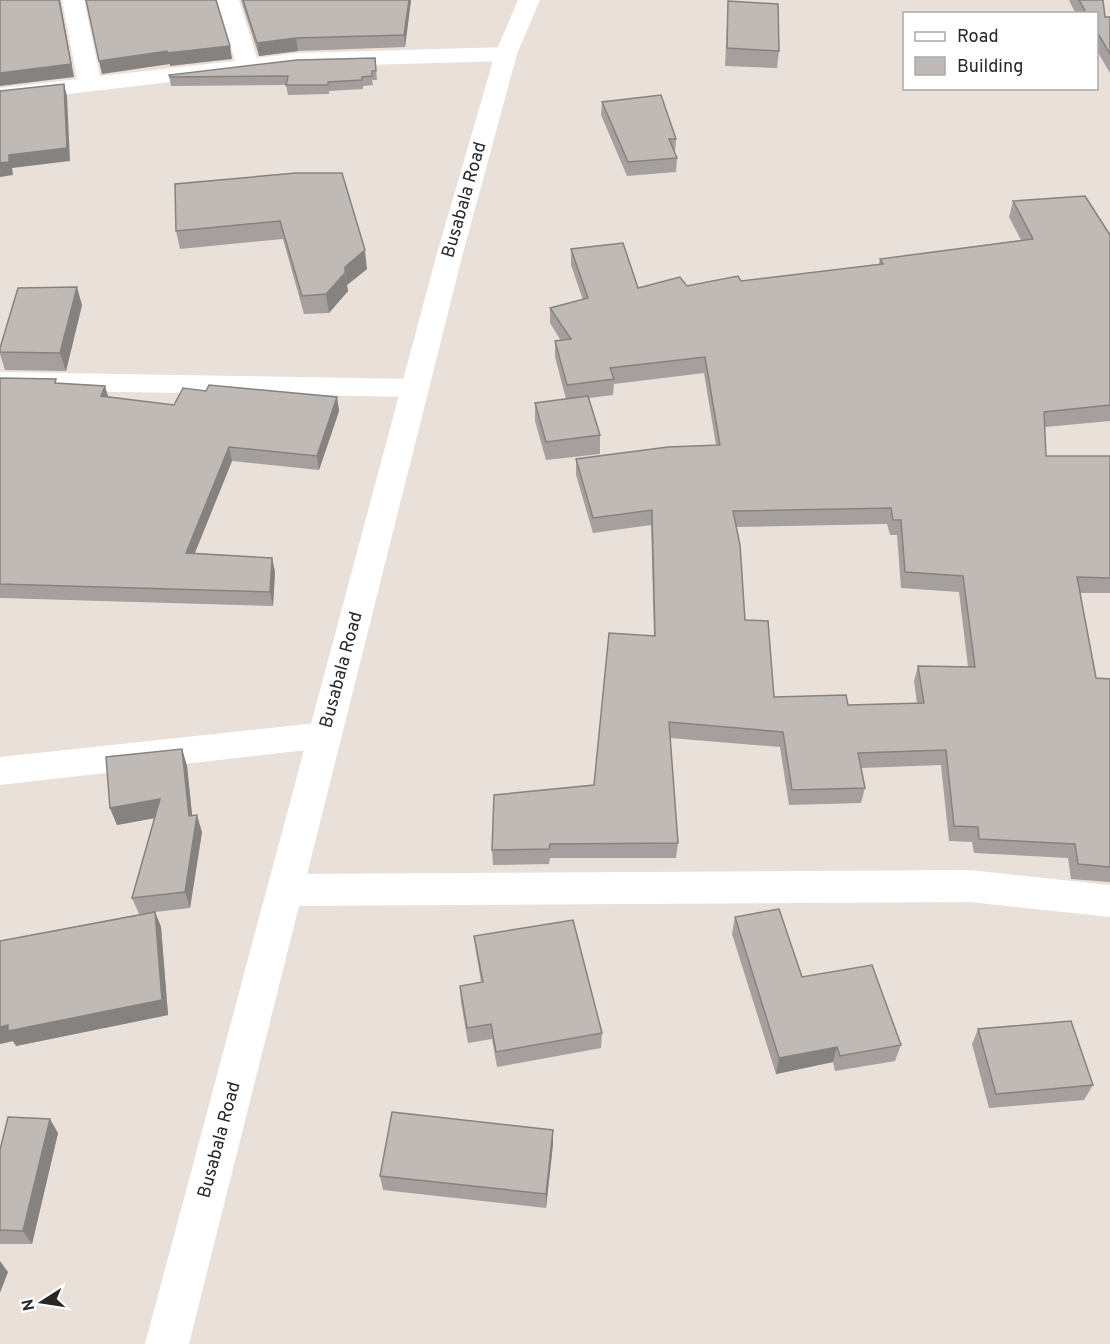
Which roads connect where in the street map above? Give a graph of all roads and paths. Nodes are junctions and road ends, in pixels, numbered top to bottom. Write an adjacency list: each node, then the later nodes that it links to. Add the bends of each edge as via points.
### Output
1 (73, 0): 6 (street)
2 (228, 0): 5 (street)
3 (529, 0): 4 (street, Busabala Road)
4 (506, 54): 5 (street, via 298,60); 9 (street, Busabala Road)
5 (248, 66): 6 (street)
6 (90, 85): 7 (street)
7 (0, 95)
8 (0, 381): 9 (street)
9 (415, 388): 10 (street, Busabala Road)
10 (325, 735): 11 (street); 12 (street, Busabala Road)
11 (0, 771)
12 (285, 890): 13 (street, via 970,886); 14 (street, Busabala Road)
13 (1110, 901)
14 (167, 1344)

